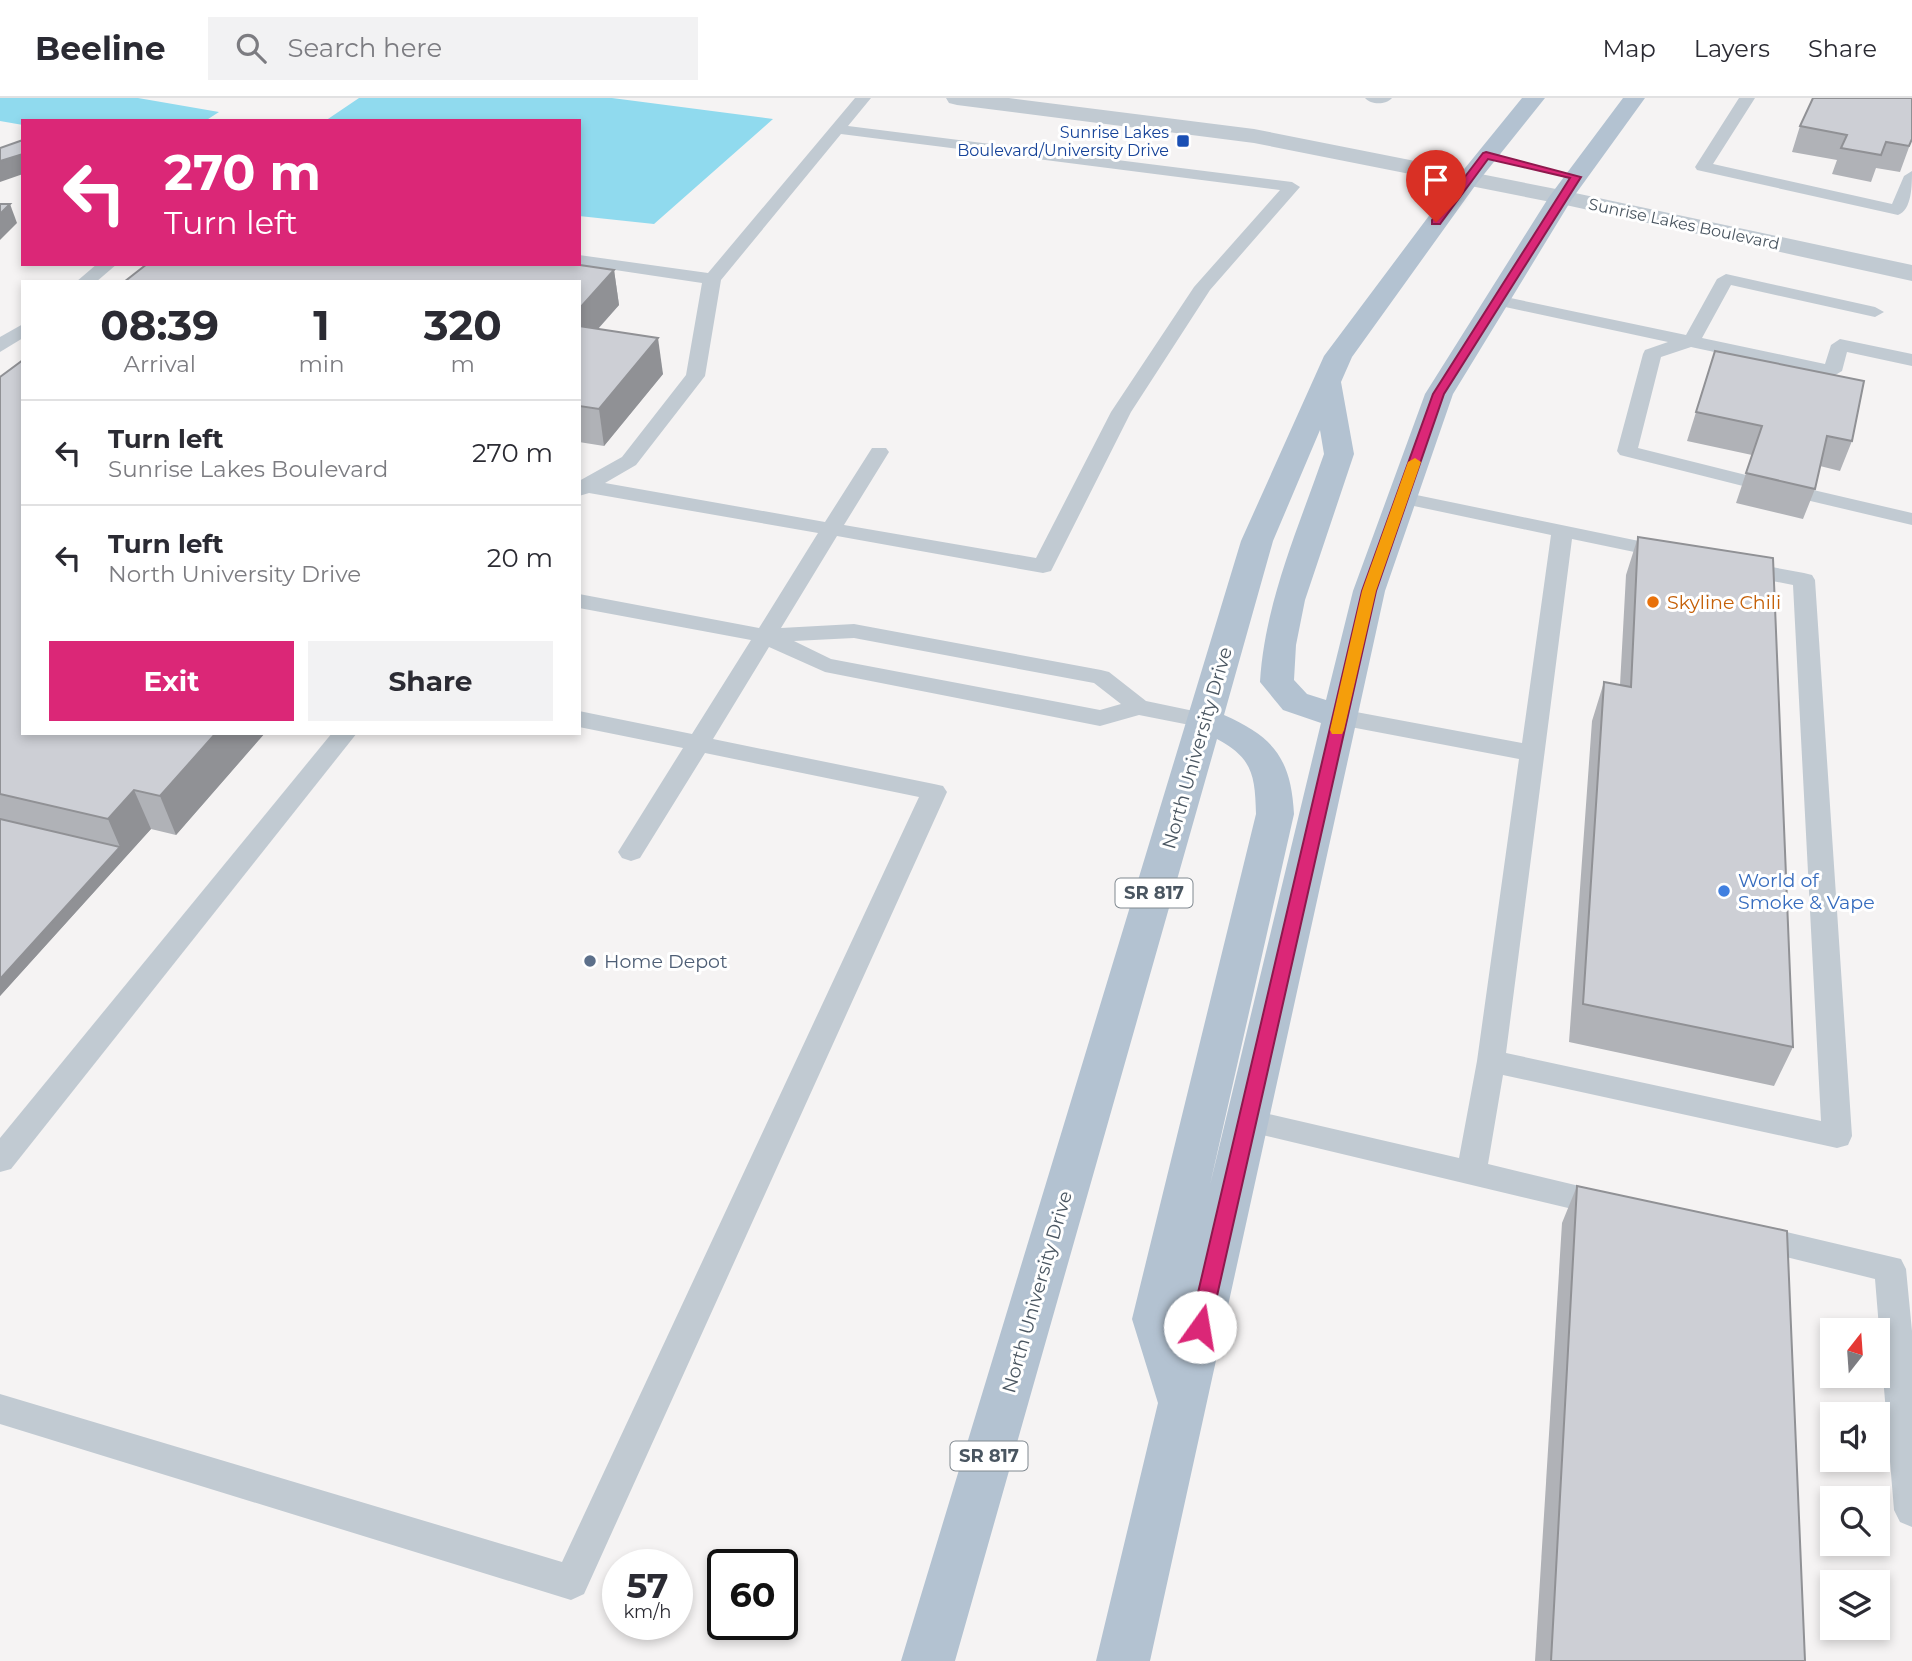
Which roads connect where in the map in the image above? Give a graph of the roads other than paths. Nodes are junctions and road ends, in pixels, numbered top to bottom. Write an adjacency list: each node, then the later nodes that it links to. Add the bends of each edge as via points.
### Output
1 (863, 98): 10 (lane)
2 (957, 98): 15 (street, Sunrise Lakes Boulevard, via 1254,136)
3 (1373, 98): 4 (lane)
4 (1384, 98)
5 (1534, 98): 11 (main road, North University Drive / SR 817)
6 (1634, 98): 16 (main road)
7 (1747, 98): 14 (lane, via 1703,167 1898,210)
8 (1224, 110): 9 (street)
9 (1262, 115)
10 (838, 130): 21 (lane); 36 (lane, via 1292,187 1203,287 1121,412 1043,566)
11 (1474, 153): 12 (street); 15 (main road, North University Drive / SR 817)
12 (1512, 162)
13 (1550, 171): 16 (street, Sunrise Lakes Boulevard)
14 (1912, 176)
15 (1469, 178): 16 (street, Sunrise Lakes Boulevard); 29 (main road, North University Drive / SR 817, via 1338,356)
16 (1569, 187): 17 (street, Sunrise Lakes Boulevard); 20 (street, Sunrise Lakes Boulevard); 23 (main road)
17 (1724, 208)
18 (581, 260): 21 (lane)
19 (105, 266): 22 (lane)
20 (1912, 273)
21 (712, 279): 32 (lane, via 695,376 629,461)
22 (88, 280)
23 (1496, 300): 26 (lane); 34 (main road, via 1438,394)
24 (1875, 312): 26 (lane, via 1726,279)
25 (21, 330): 27 (lane)
26 (1692, 340): 28 (lane, via 1832,371 1840,345); 31 (lane, via 1652,354 1627,452)
27 (0, 346)
28 (1912, 360)
29 (1327, 383): 41 (main road, via 1339,454 1289,600 1277,682 1295,702); 43 (main road, North University Drive / SR 817, via 1257,541)
30 (879, 452): 36 (lane)
31 (1744, 480)
32 (582, 488): 36 (lane)
33 (1809, 495): 35 (lane)
34 (1402, 498): 37 (lane); 41 (main road, via 1369,591)
35 (1912, 519)
36 (831, 529): 39 (lane)
37 (1562, 532): 46 (lane); 48 (lane, via 1804,580 1837,1136)
38 (581, 601): 39 (lane)
39 (766, 636): 40 (lane, via 825,665 1087,716 1100,718); 40 (lane, via 854,631 1101,677); 45 (lane)
40 (1139, 707): 43 (lane)
41 (1340, 718): 46 (lane); 49 (main road)
42 (581, 719): 45 (lane)
43 (1205, 720): 54 (main road, via 1241,735 1263,755 1275,783 1275,814 1156,1319); 57 (main road, North University Drive / SR 817)
44 (343, 735): 50 (lane)
45 (700, 743): 47 (lane); 55 (lane, via 934,792 571,1582)
46 (1531, 753): 48 (lane)
47 (631, 852)
48 (1491, 1060): 51 (lane)
49 (1247, 1121): 51 (lane); 54 (main road)
50 (0, 1160)
51 (1471, 1173): 52 (lane)
52 (1633, 1210)
53 (1728, 1232): 56 (lane, via 1890,1269)
54 (1182, 1405): 58 (main road)
55 (0, 1409)
56 (1912, 1510)
57 (928, 1661)
58 (1123, 1661)

